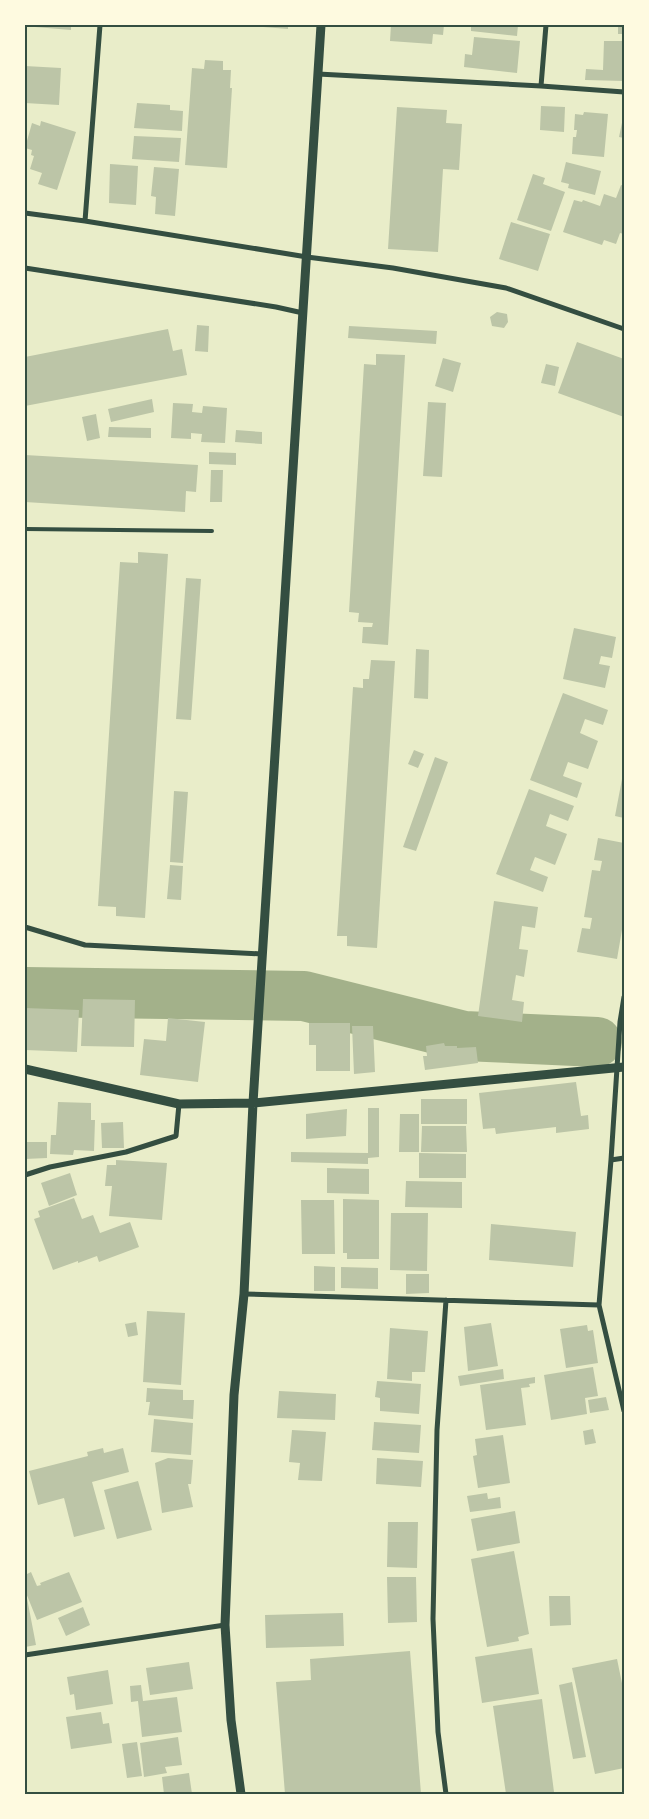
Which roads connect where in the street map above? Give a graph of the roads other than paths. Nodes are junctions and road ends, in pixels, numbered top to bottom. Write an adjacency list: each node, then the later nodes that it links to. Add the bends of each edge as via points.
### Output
1 (100, 25): 8 (street)
2 (321, 25): 4 (street)
3 (546, 25): 5 (street)
4 (317, 74): 5 (street); 9 (street)
5 (541, 86): 6 (street)
6 (624, 92)
7 (25, 213): 8 (street)
8 (85, 221): 9 (street)
9 (307, 257): 11 (street); 12 (street, via 506,288)
10 (25, 268): 11 (street)
11 (303, 313): 16 (street)
12 (624, 329)
13 (25, 529): 14 (lane)
14 (212, 532)
15 (25, 927): 16 (street, via 85,945)
16 (262, 954): 20 (street)
17 (624, 997): 18 (street, via 620,1022)
18 (620, 1067): 20 (street); 23 (street)
19 (25, 1069): 21 (street)
20 (253, 1102): 21 (street); 25 (street)
21 (179, 1104): 24 (street, via 176,1136 126,1152)
22 (624, 1158): 23 (street)
23 (611, 1160): 27 (street)
24 (25, 1175)
25 (244, 1294): 26 (street); 29 (street, via 234,1395)
26 (446, 1300): 27 (street); 32 (street, via 437,1430 433,1619 438,1732)
27 (599, 1305): 28 (street)
28 (624, 1411)
29 (225, 1625): 30 (street); 31 (street)
30 (25, 1655)
31 (240, 1794)
32 (446, 1794)

